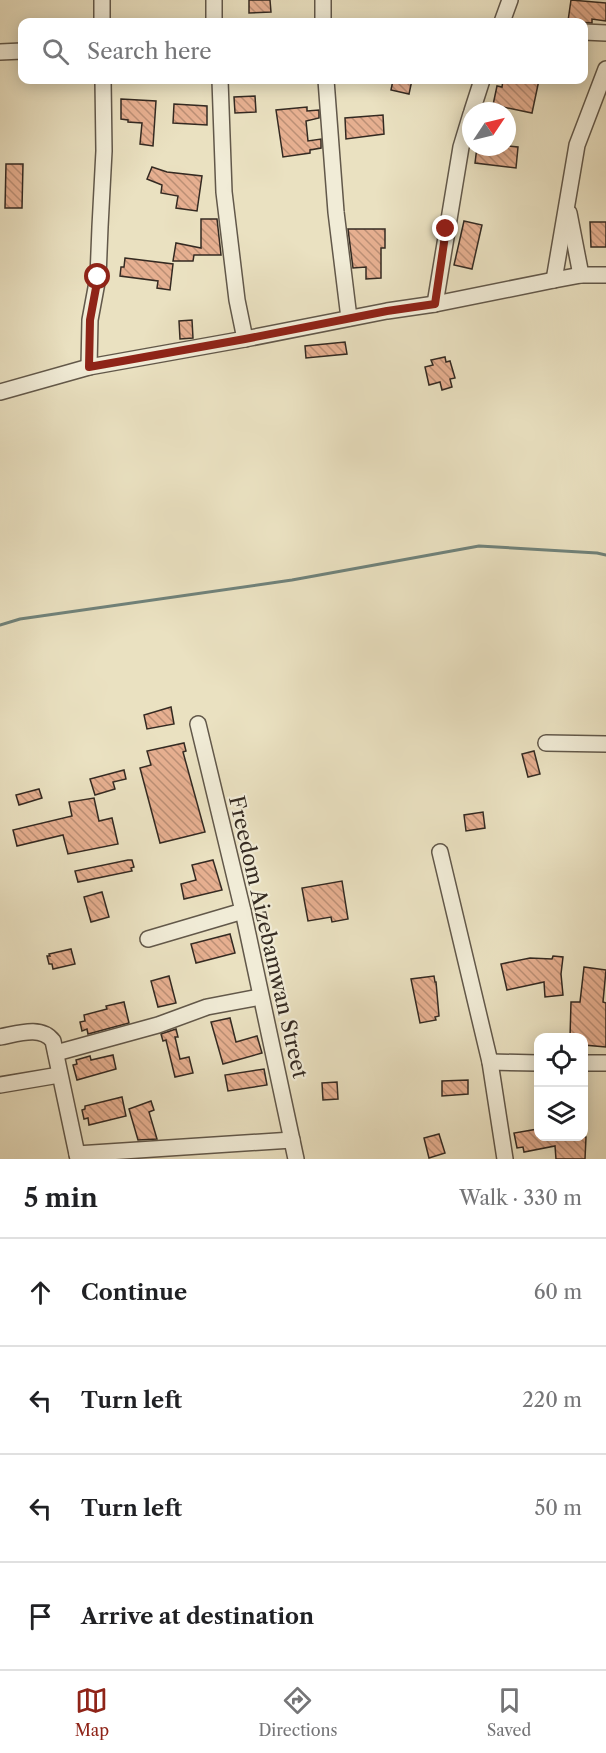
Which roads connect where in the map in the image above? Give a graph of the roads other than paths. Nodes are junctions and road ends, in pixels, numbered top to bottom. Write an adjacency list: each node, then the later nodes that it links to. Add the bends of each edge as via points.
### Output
1 (102, 0): 5 (street)
2 (214, 0): 6 (street)
3 (323, 0): 7 (street)
4 (510, 0): 8 (street)
5 (102, 18)
6 (214, 18)
7 (323, 18)
8 (503, 18)
9 (588, 32): 10 (street)
10 (606, 33)
11 (18, 51): 12 (street)
12 (0, 52)
13 (606, 69): 20 (street, via 577,145)
14 (103, 84): 27 (street, via 98,277 90,320)
15 (220, 84): 26 (street, via 224,192)
16 (326, 84): 25 (street)
17 (481, 84): 18 (street)
18 (474, 102)
19 (462, 141): 24 (street)
20 (567, 207): 21 (street); 23 (street)
21 (581, 275): 22 (street); 23 (street)
22 (606, 275)
23 (554, 280): 24 (street)
24 (435, 304): 25 (street)
25 (349, 318): 26 (street)
26 (245, 339): 27 (street)
27 (89, 367): 28 (street)
28 (0, 393)
29 (198, 724): 33 (street, Freedom Aizebamwan Street)
30 (546, 743): 31 (street)
31 (606, 744)
32 (440, 852): 38 (street)
33 (243, 911): 34 (street); 35 (street, Freedom Aizebamwan Street)
34 (148, 939)
35 (260, 997): 37 (street, via 207,1007); 44 (street, Freedom Aizebamwan Street)
36 (0, 1037): 37 (street, via 37,1031 53,1041)
37 (56, 1053): 42 (street)
38 (490, 1062): 39 (street); 47 (street)
39 (534, 1063)
40 (588, 1063): 41 (street)
41 (606, 1063)
42 (59, 1075): 43 (street); 45 (street)
43 (0, 1085)
44 (292, 1140): 45 (street); 46 (street, Freedom Aizebamwan Street)
45 (77, 1156)
46 (296, 1159)
47 (505, 1159)

